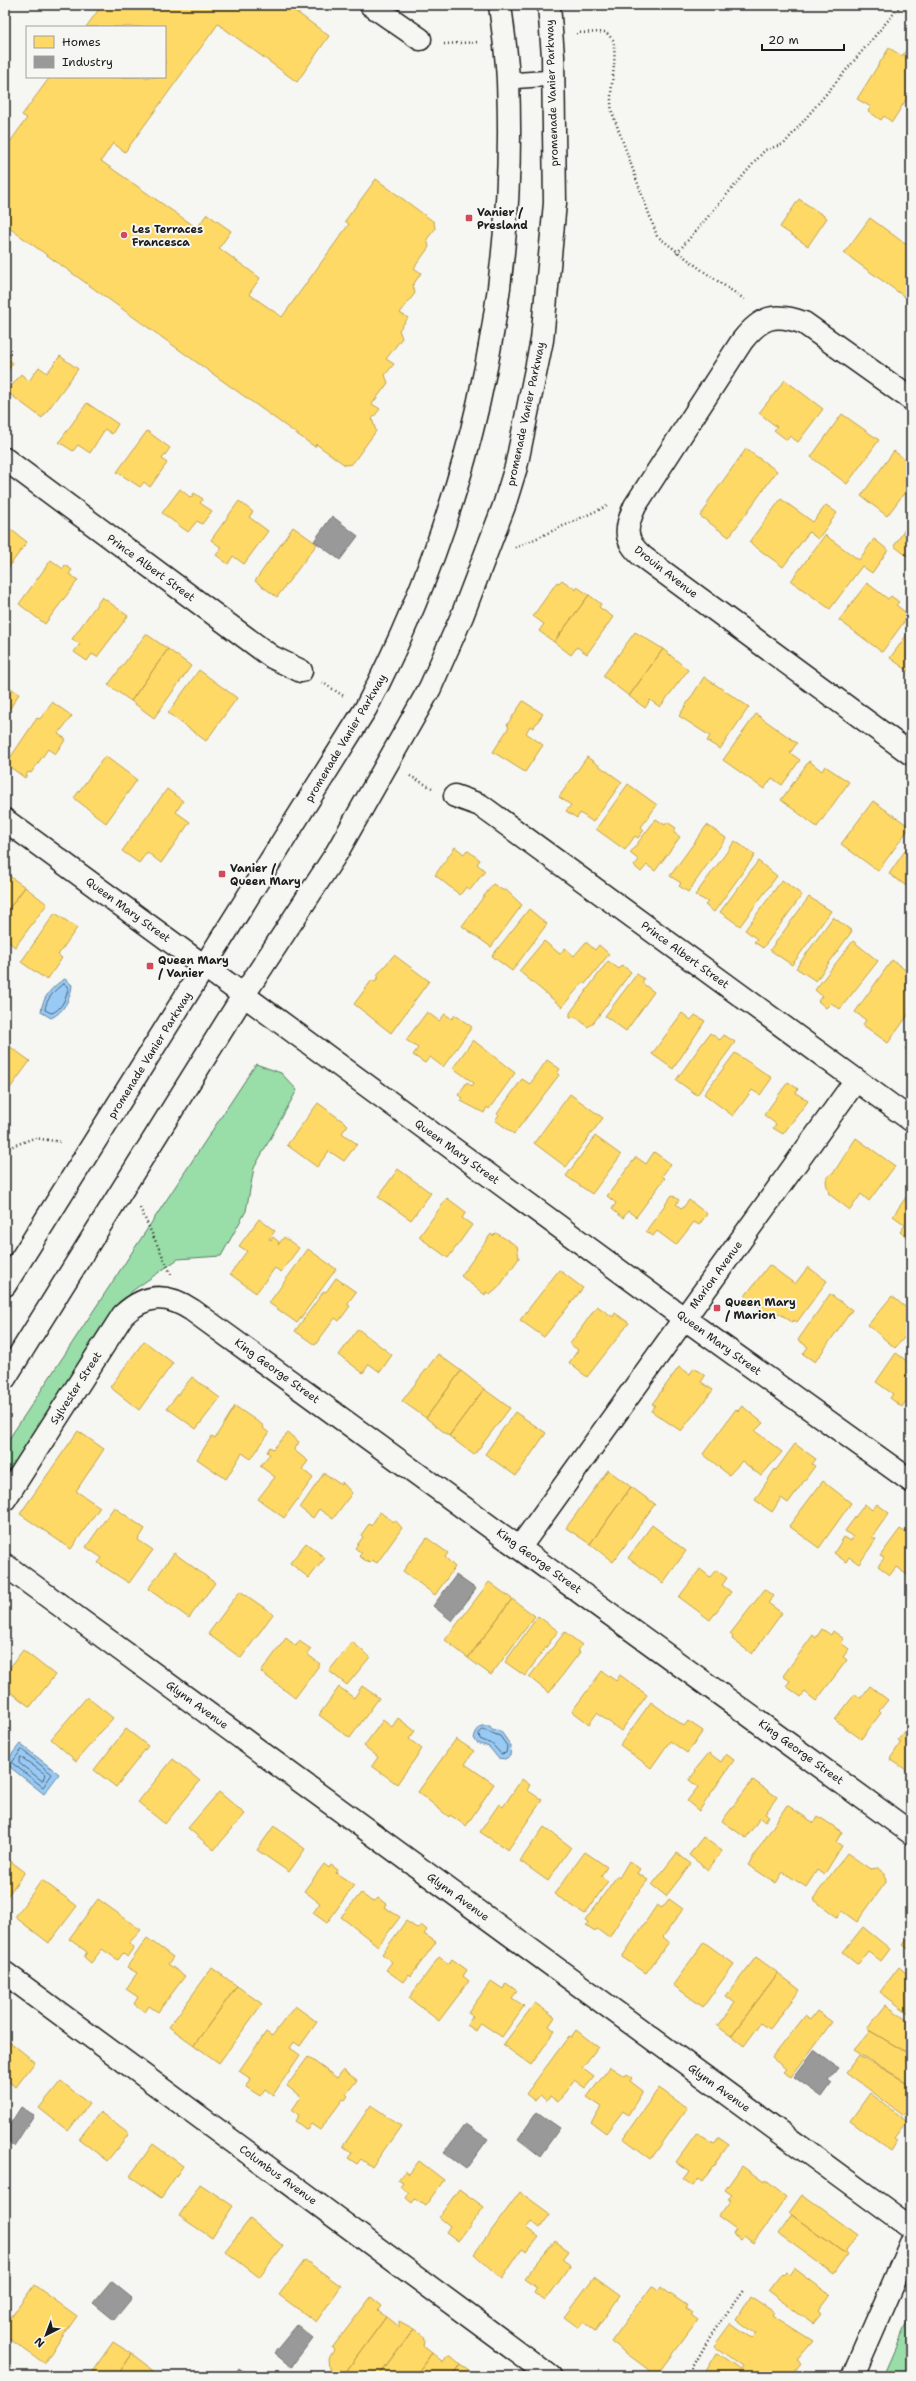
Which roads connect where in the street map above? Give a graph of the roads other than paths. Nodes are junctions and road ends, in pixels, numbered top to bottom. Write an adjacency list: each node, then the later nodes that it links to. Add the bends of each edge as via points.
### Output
1 (371, 5): 4 (street)
2 (500, 5): 6 (street, promenade Vanier Parkway)
3 (549, 5): 5 (street, promenade Vanier Parkway)
4 (420, 39)
5 (554, 78): 6 (lane); 14 (street, promenade Vanier Parkway, via 555,203 548,298 535,378 516,467 504,506 430,688 336,854)
6 (508, 81): 13 (street, promenade Vanier Parkway, via 507,204 493,338 464,468 437,548 389,665 366,708)
7 (911, 399): 10 (street, Drouin Avenue, via 804,323 788,317 770,318 756,325 742,341 635,506 628,528 629,541 634,550)
8 (5, 460): 9 (street, Prince Albert Street, via 272,656)
9 (301, 671)
10 (911, 754)
11 (455, 796): 15 (street, Prince Albert Street, via 480,805)
12 (5, 820): 13 (street, Queen Mary Street)
13 (205, 966): 14 (street, Queen Mary Street); 17 (street, promenade Vanier Parkway)
14 (243, 996): 19 (street, Queen Mary Street); 20 (street, promenade Vanier Parkway)
15 (856, 1080): 16 (street, Prince Albert Street); 19 (street, Marion Avenue)
16 (911, 1120)
17 (5, 1285)
18 (169, 1299): 22 (street, Sylvester Street, via 143,1300 123,1315); 23 (street, King George Street, via 192,1310)
19 (685, 1318): 21 (street, Queen Mary Street); 23 (street, Marion Avenue)
20 (5, 1378)
21 (911, 1481)
22 (5, 1499)
23 (520, 1547): 25 (street, King George Street)
24 (5, 1564): 27 (street, Glynn Avenue)
25 (911, 1833)
26 (5, 1973): 29 (street, Columbus Avenue)
27 (911, 2228)
28 (911, 2243): 30 (street)
29 (550, 2376)
30 (853, 2376)

